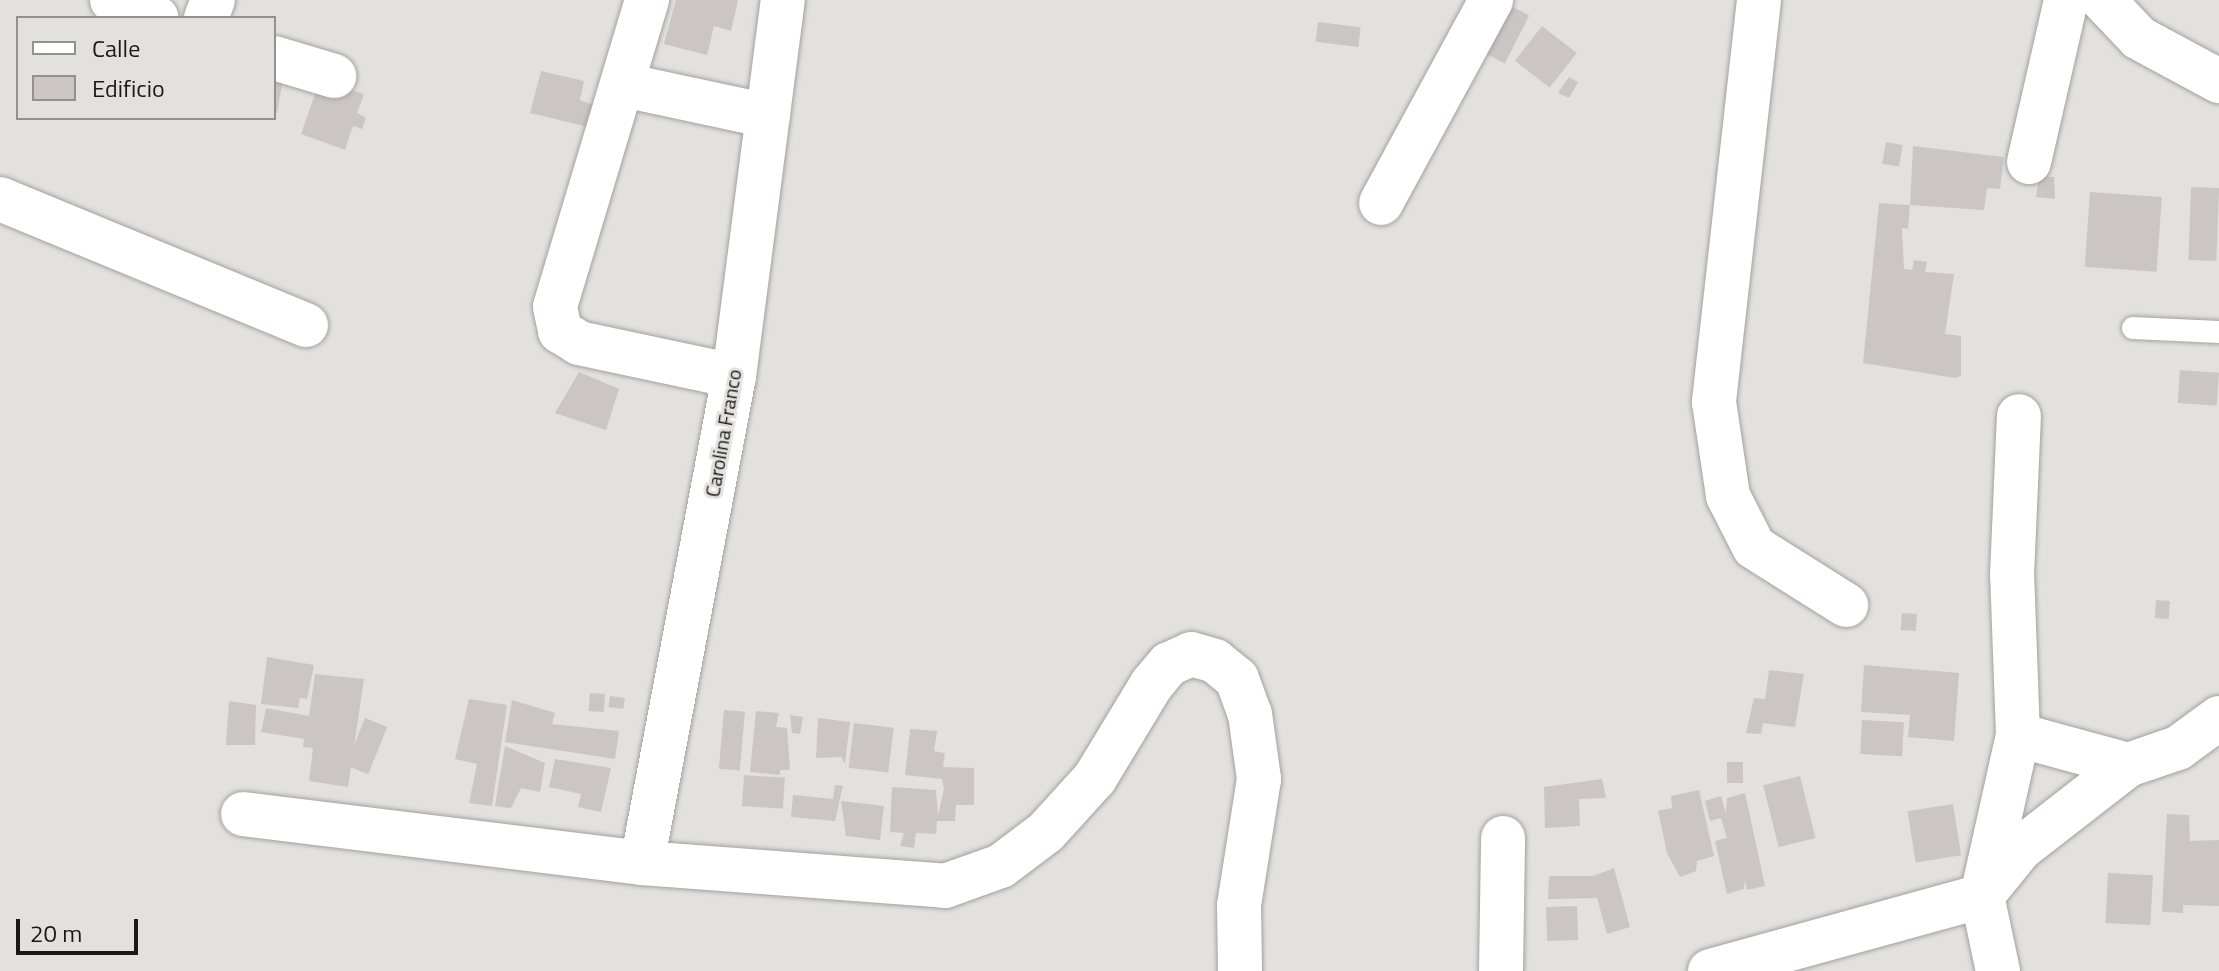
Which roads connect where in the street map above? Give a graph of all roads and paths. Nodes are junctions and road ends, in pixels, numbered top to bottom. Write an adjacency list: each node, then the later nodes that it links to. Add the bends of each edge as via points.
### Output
1 (112, 0): 8 (street)
2 (647, 0): 12 (street)
3 (783, 0): 13 (street, Carolina Franco)
4 (1491, 0): 16 (street)
5 (1759, 0): 22 (street, via 1714,402 1728,496 1754,547)
6 (2066, 0): 14 (street)
7 (2103, 0): 11 (street, via 2139,38)
8 (152, 16)
9 (276, 59): 10 (street)
10 (334, 76)
11 (2219, 81)
12 (624, 85): 13 (street); 20 (street, via 555,307 560,331 579,343)
13 (768, 116): 20 (street, Carolina Franco)
14 (2029, 162)
15 (0, 199): 17 (street)
16 (1381, 203)
17 (306, 325)
18 (2133, 328): 19 (lane)
19 (2219, 332)
20 (734, 376): 28 (street, Carolina Franco)
21 (2019, 416): 24 (street, via 2012,575)
22 (1846, 605)
23 (2219, 718): 25 (street, via 2178,748)
24 (2018, 735): 25 (street); 29 (street)
25 (2128, 765): 29 (street, via 2020,849)
26 (243, 814): 28 (street)
27 (1503, 838): 32 (street)
28 (642, 863): 31 (street, via 945,886 1001,866 1095,778 1152,684 1169,664 1191,654 1215,661 1237,679 1250,714 1259,779 1239,905)
29 (1982, 896): 30 (street); 33 (street)
30 (1727, 970)
31 (1240, 971)
32 (1501, 971)
33 (1998, 971)

